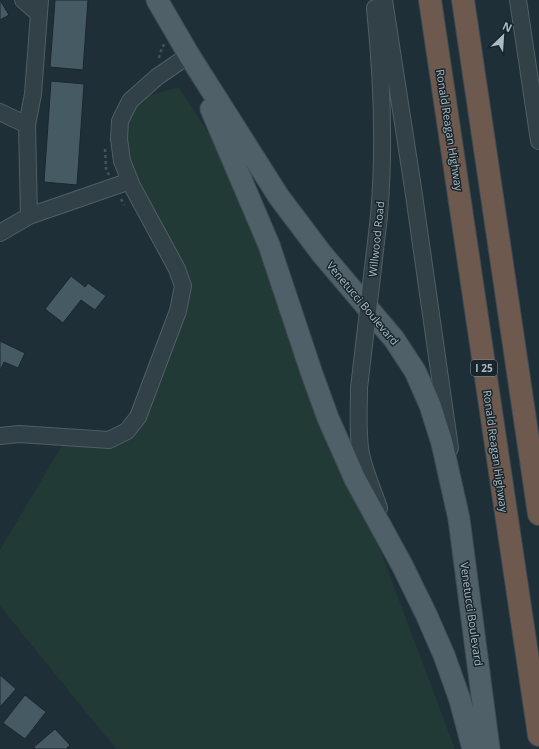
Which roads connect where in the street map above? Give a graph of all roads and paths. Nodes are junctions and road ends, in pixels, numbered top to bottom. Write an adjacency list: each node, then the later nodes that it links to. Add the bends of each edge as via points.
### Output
1 (23, 0): 8 (street)
2 (157, 0): 9 (main road, Venetucci Boulevard)
3 (374, 0): 19 (street, Willwood Road, bridge, via 380,65 382,181 359,388 358,428 366,473)
4 (384, 0): 18 (street)
5 (430, 0): 20 (highway, Ronald Reagan Highway / I 25)
6 (463, 0): 17 (highway)
7 (518, 0): 12 (street)
8 (40, 7): 11 (street, via 33,94)
9 (189, 55): 13 (street, via 157,77 130,102 120,121 122,161); 18 (main road, Venetucci Boulevard, via 279,197 322,254 394,338 414,371 430,405 442,443); 19 (main road, Venetucci Boulevard, via 269,245 328,418 355,479)
10 (0, 112): 11 (street)
11 (27, 125): 14 (street)
12 (539, 141)
13 (130, 180): 14 (street); 16 (street, via 178,269 183,286 178,311 138,417 127,431 109,440 19,434)
14 (29, 216): 15 (street)
15 (0, 234)
16 (0, 436)
17 (539, 514)
18 (459, 519): 22 (main road, Venetucci Boulevard)
19 (402, 566): 21 (main road, Venetucci Boulevard, via 444,655)
20 (539, 735)
21 (474, 749)
22 (489, 749)

